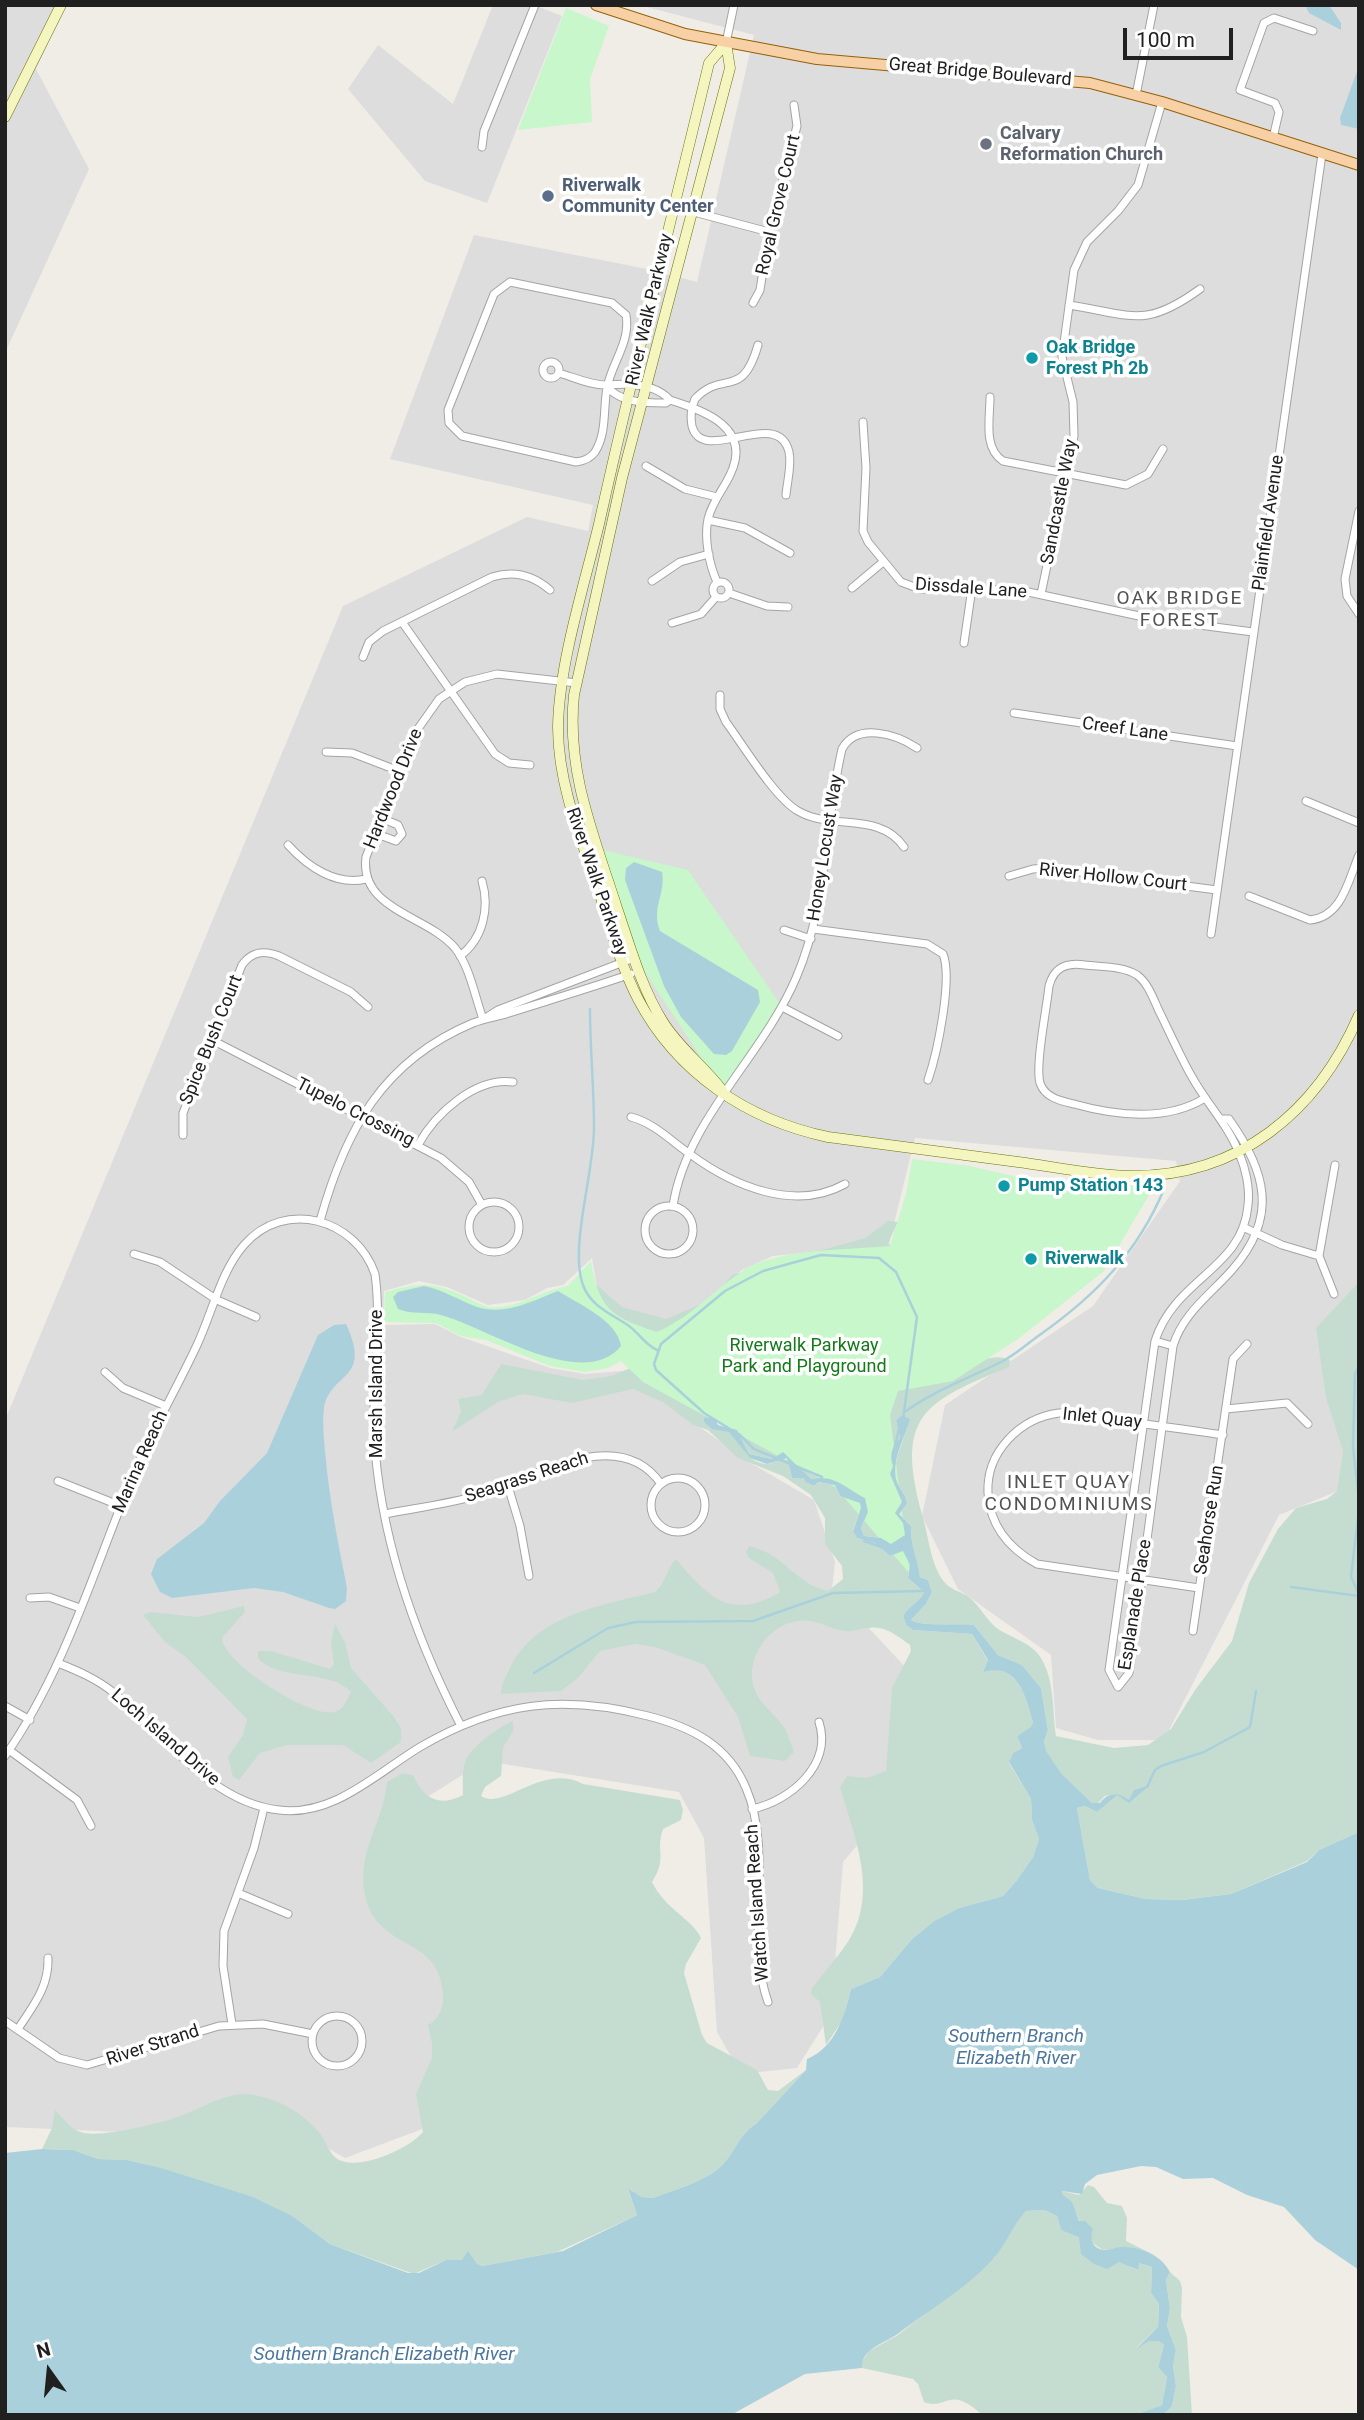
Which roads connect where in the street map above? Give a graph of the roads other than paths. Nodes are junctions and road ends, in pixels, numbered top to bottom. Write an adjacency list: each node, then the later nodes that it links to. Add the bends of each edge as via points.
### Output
1 (61, 5): 11 (street)
2 (535, 5): 13 (street, via 484,131)
3 (596, 5): 7 (main road, Great Bridge Boulevard, via 665,29)
4 (734, 5): 7 (street)
5 (1154, 5): 8 (street)
6 (1313, 31): 12 (street, via 1274,18 1264,23 1240,90 1275,103 1279,112)
7 (726, 43): 8 (main road, Great Bridge Boulevard, via 817,59 1058,79); 16 (street, River Walk Parkway, via 709,63); 17 (street, River Walk Parkway, via 730,68)
8 (1136, 95): 9 (main road, Great Bridge Boulevard)
9 (1162, 102): 12 (main road, Great Bridge Boulevard); 21 (street, Sandcastle Way, via 1138,185 1087,242 1074,270)
10 (794, 105): 18 (street, Royal Grove Court, via 797,126)
11 (5, 117)
12 (1273, 138): 14 (main road, Great Bridge Boulevard)
13 (482, 147)
14 (1322, 154): 15 (main road, Great Bridge Boulevard); 56 (street, Plainfield Avenue)
15 (1359, 166)
16 (675, 207): 17 (street); 24 (street, River Walk Parkway)
17 (694, 212): 18 (street); 26 (street, River Walk Parkway)
18 (769, 232): 20 (street, Royal Grove Court, via 760,289)
19 (1200, 289): 21 (street, via 1153,316)
20 (753, 303)
21 (1069, 305): 36 (street, Sandcastle Way, via 1062,357 1074,419)
22 (758, 345): 31 (street, via 743,378 709,388)
23 (559, 373): 25 (street)
24 (633, 384): 25 (street); 26 (street); 28 (street, River Walk Parkway)
25 (607, 385): 25 (street, via 627,325 621,309 612,303 510,282 494,294 448,410 449,423 462,436 582,461 592,456 598,445); 28 (street, via 612,393)
26 (647, 387): 29 (street); 30 (street, River Walk Parkway)
27 (990, 397): 36 (street, via 990,442 996,457)
28 (629, 399): 30 (street); 59 (street, River Walk Parkway)
29 (670, 400): 30 (street, via 666,404); 31 (street)
30 (643, 403): 60 (street, River Walk Parkway)
31 (692, 407): 33 (street, via 715,416); 33 (street, via 692,425 700,437)
32 (863, 422): 43 (street, Dissdale Lane, via 862,522 865,538)
33 (731, 438): 37 (street, via 766,433 783,441 789,454); 38 (street, via 734,462)
34 (1163, 449): 36 (street, via 1148,474 1132,484)
35 (646, 466): 38 (street, via 685,489)
36 (1067, 473): 50 (street, Sandcastle Way)
37 (786, 495)
38 (717, 497): 40 (street)
39 (1359, 511): 53 (street, via 1345,579 1347,596)
40 (708, 520): 41 (street, via 745,528); 42 (street)
41 (790, 553)
42 (709, 554): 44 (street, via 680,562); 45 (street)
43 (883, 562): 46 (street); 47 (street, Dissdale Lane, via 901,582 914,588)
44 (652, 581)
45 (717, 582): 49 (street, via 727,583); 51 (street, via 713,587)
46 (852, 588)
47 (972, 588): 50 (street, Dissdale Lane); 57 (street)
48 (550, 590): 54 (street, via 525,575 498,575)
49 (729, 593): 51 (street); 52 (street, via 767,606)
50 (1041, 594): 56 (street, Dissdale Lane, via 1153,619)
51 (716, 597): 55 (street, via 701,614)
52 (788, 607)
53 (1359, 614)
54 (402, 622): 58 (street, via 375,636); 61 (street)
55 (672, 623)
56 (1253, 632): 64 (street, Plainfield Avenue)
57 (964, 643)
58 (363, 657)
59 (563, 681): 60 (street, Hardwood Drive); 61 (street, Hardwood Drive, via 497,674); 88 (street, River Walk Parkway, via 558,727 565,788)
60 (577, 683): 87 (street, River Walk Parkway, via 571,723 576,776)
61 (450, 691): 67 (street, via 495,754 509,763); 68 (street, Hardwood Drive, via 422,718)
62 (720, 695): 71 (street, via 726,722 787,802 807,816)
63 (1014, 713): 64 (street, Creef Lane)
64 (1237, 746): 80 (street, Plainfield Avenue)
65 (917, 748): 71 (street, Honey Locust Way, via 884,735 866,733 849,739 841,753)
66 (326, 751): 68 (street, via 352,753)
67 (530, 765)
68 (399, 771): 70 (street, Hardwood Drive)
69 (1306, 801): 72 (street)
70 (381, 818): 73 (street, Hardwood Drive); 73 (street, via 398,825 402,834 396,841)
71 (832, 820): 75 (street, via 884,829); 82 (street, Honey Locust Way)
72 (1359, 823)
73 (374, 833): 78 (street, Hardwood Drive, via 366,857)
74 (288, 845): 78 (street, via 308,865 336,878)
75 (904, 847)
76 (1359, 855): 81 (street, via 1336,907 1320,919 1310,920)
77 (1009, 876): 80 (street, River Hollow Court, via 1048,868)
78 (366, 879): 86 (street, via 378,898 425,924)
79 (482, 881): 86 (street, via 485,900 479,935)
80 (1217, 890): 84 (street, Plainfield Avenue)
81 (1249, 896)
82 (813, 929): 85 (street, Honey Locust Way); 96 (street, via 927,944 943,954 947,970)
83 (784, 930): 85 (street)
84 (1211, 934)
85 (811, 939): 91 (street, Honey Locust Way)
86 (460, 956): 93 (street)
87 (634, 958): 88 (street); 89 (street, River Walk Parkway)
88 (623, 962): 89 (street, River Walk Parkway); 93 (street)
89 (633, 973): 93 (street); 98 (street, River Walk Parkway, via 664,1024)
90 (368, 1007): 95 (street, Spice Bush Court, via 351,992 270,952 259,952 242,965)
91 (782, 1007): 94 (street); 98 (street, Honey Locust Way)
92 (1359, 1015): 105 (street, River Walk Parkway, via 1338,1058 1312,1094 1280,1125)
93 (483, 1019): 101 (street, via 412,1060)
94 (838, 1036)
95 (212, 1040): 101 (street, Tupelo Crossing); 103 (street, Spice Bush Court, via 183,1113)
96 (928, 1080)
97 (513, 1082): 104 (street, via 485,1085 461,1099)
98 (725, 1094): 106 (street, River Walk Parkway, via 771,1120 828,1137 1117,1175 1194,1168); 107 (street, Honey Locust Way)
99 (1205, 1098): 99 (street, via 1147,985 1137,975 1074,964 1054,974 1039,1077 1047,1094 1099,1111 1127,1114 1164,1112); 102 (street)
100 (631, 1116): 107 (street, via 654,1126)
101 (362, 1117): 104 (street, Tupelo Crossing); 112 (street, via 337,1165)
102 (1222, 1119): 105 (street, Esplanade Place, via 1229,1119); 106 (street, Esplanade Place)
103 (183, 1135)
104 (418, 1145): 110 (street, Tupelo Crossing, via 457,1170)
105 (1248, 1146): 106 (street, River Walk Parkway); 114 (street, Esplanade Place, via 1262,1187)
106 (1239, 1152): 113 (street, Esplanade Place, via 1249,1204)
107 (690, 1155): 109 (street, via 741,1183 777,1195 822,1194); 111 (street, Honey Locust Way)
108 (1335, 1165): 116 (street)
109 (845, 1184)
110 (482, 1205): 110 (street, via 473,1213 470,1236 488,1252 500,1252 518,1236 515,1213 494,1202)
111 (673, 1206): 111 (street, via 654,1210 645,1227 646,1237 659,1252 678,1252 692,1237 689,1217)
112 (320, 1222): 118 (street, Marina Reach, via 281,1222 252,1237 232,1262); 134 (street, Marsh Island Drive, via 357,1241 375,1274 374,1437)
113 (1243, 1227): 114 (street); 120 (street, Esplanade Place, via 1223,1260 1174,1303)
114 (1255, 1234): 116 (street); 122 (street, Esplanade Place, via 1233,1269 1189,1314)
115 (134, 1254): 118 (street, via 160,1262)
116 (1319, 1256): 117 (street)
117 (1334, 1294)
118 (217, 1300): 119 (street); 124 (street, Marina Reach)
119 (256, 1317)
120 (1155, 1341): 122 (street); 126 (street, Esplanade Place)
121 (1247, 1344): 125 (street, Seahorse Run, via 1233,1359)
122 (1173, 1346): 128 (street, Esplanade Place)
123 (105, 1372): 124 (street, via 123,1388)
124 (166, 1406): 133 (street, Marina Reach)
125 (1226, 1409): 127 (street, via 1287,1403); 129 (street, Seahorse Run)
126 (1143, 1423): 128 (street, Inlet Quay); 136 (street, Esplanade Place); 136 (street, Inlet Quay, via 1062,1413 1031,1422 997,1455 988,1486 1000,1533 1022,1556 1052,1568)
127 (1308, 1424)
128 (1161, 1426): 129 (street, Inlet Quay); 137 (street, Esplanade Place)
129 (1223, 1435): 138 (street, Seahorse Run)
130 (58, 1481): 133 (street)
131 (661, 1484): 131 (street, via 651,1499 657,1523 681,1532 696,1525 705,1509 702,1491 687,1479); 132 (street, Seagrass Reach, via 642,1464 603,1454)
132 (508, 1486): 134 (street, Seagrass Reach); 135 (street)
133 (121, 1506): 140 (street, Marina Reach)
134 (384, 1514): 146 (street, Marsh Island Drive, via 411,1615)
135 (529, 1576)
136 (1122, 1579): 137 (street, Inlet Quay); 137 (street, Esplanade Place, via 1109,1670 1118,1687 1129,1673)
137 (1141, 1581): 138 (street, Inlet Quay)
138 (1199, 1588): 141 (street, Seahorse Run)
139 (30, 1598): 140 (street, via 48,1597)
140 (80, 1608): 142 (street, Marina Reach)
141 (1193, 1632)
142 (58, 1663): 144 (street, Marina Reach); 148 (street, Loch Island Drive, via 114,1692 182,1758 224,1790)
143 (5, 1706): 144 (street)
144 (30, 1720): 147 (street, Marina Reach)
145 (819, 1722): 149 (street, via 822,1750 802,1782 784,1797)
146 (461, 1726): 148 (street, Loch Island Drive, via 335,1801 303,1810); 149 (street, Watch Island Reach, via 506,1709 559,1703 602,1706 660,1719 701,1735 719,1749 738,1772)
147 (7, 1753): 150 (street, via 77,1800)
148 (264, 1808): 151 (street)
149 (752, 1809): 154 (street, Watch Island Reach, via 760,1976)
150 (91, 1826)
151 (238, 1893): 152 (street); 156 (street, via 224,1931 222,1953)
152 (288, 1914)
153 (48, 1958): 157 (street, via 44,1988)
154 (768, 2002)
155 (5, 2021): 157 (street, River Strand)
156 (232, 2024): 157 (street, River Strand, via 87,2065 60,2058); 158 (street, River Strand, via 263,2024)
157 (18, 2029)
158 (313, 2035): 158 (street, via 316,2053 331,2065 350,2062 362,2047 359,2028 344,2016 324,2019)

